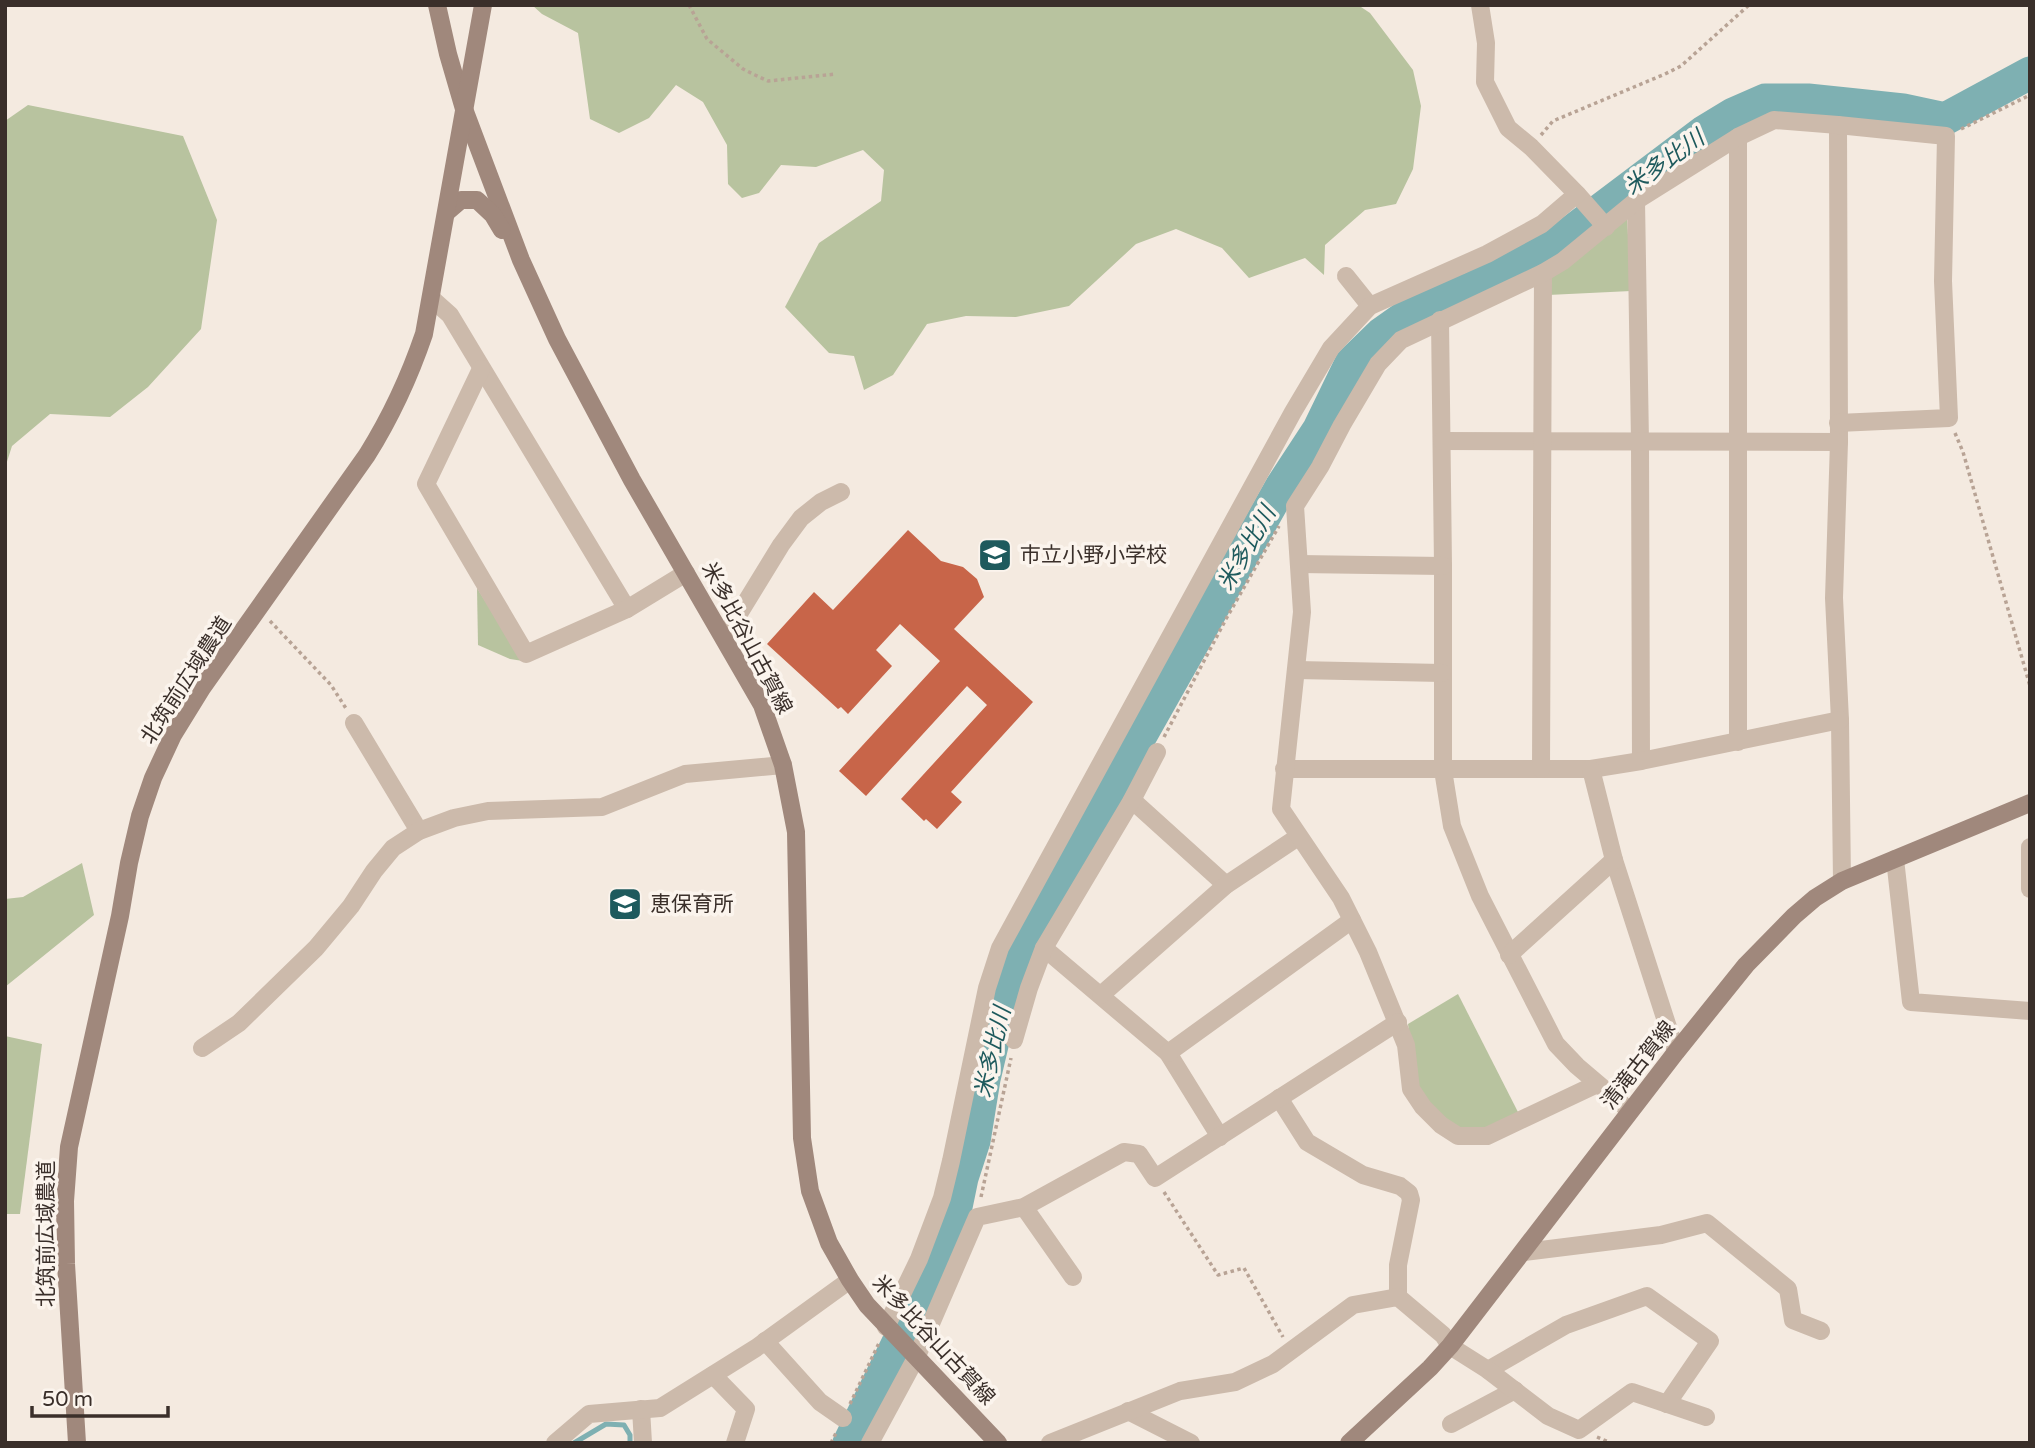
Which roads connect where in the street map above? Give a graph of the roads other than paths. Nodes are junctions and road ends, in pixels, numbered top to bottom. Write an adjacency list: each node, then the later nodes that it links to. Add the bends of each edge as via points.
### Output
1 (437, 5): 4 (main road, 米多比谷山古賀線)
2 (483, 5): 4 (main road)
3 (1480, 5): 7 (street, via 1486,43 1485,82 1507,128)
4 (464, 109): 9 (main road, 北筑前広域農道); 11 (main road, 米多比谷山古賀線)
5 (1838, 125): 6 (street, via 1774,120); 18 (street); 18 (street, via 1946,136 1943,281 1949,418)
6 (1738, 137): 8 (street); 22 (street)
7 (1577, 194): 10 (street); 15 (street, via 1542,224 1487,254)
8 (1636, 201): 10 (street); 21 (street)
9 (447, 212): 11 (main road, via 461,200 477,201 492,215); 14 (main road, 北筑前広域農道)
10 (1606, 227): 12 (street)
11 (521, 260): 27 (main road, 米多比谷山古賀線, via 557,339)
12 (1543, 273): 16 (street); 20 (street)
13 (1346, 276): 15 (street)
14 (431, 298): 17 (street, via 450,315); 85 (main road, 北筑前広域農道, via 424,334 389,419 202,688 173,735 141,816 69,1147 66,1264)
15 (1370, 306): 71 (street, via 1331,348 1293,412 1000,948 987,988 942,1198)
16 (1440, 320): 19 (street); 25 (street, via 1401,340 1378,364 1295,506)
17 (481, 369): 28 (street); 28 (street, via 426,484 526,654)
18 (1838, 423): 23 (street)
19 (1442, 441): 20 (street); 26 (street)
20 (1542, 442): 21 (street); 39 (street)
21 (1640, 442): 22 (street); 36 (street)
22 (1739, 442): 23 (street); 34 (street)
23 (1839, 442): 32 (street, via 1834,598)
24 (841, 492): 29 (street, via 801,518)
25 (1299, 564): 26 (street); 30 (street, via 1302,612)
26 (1443, 566): 31 (street)
27 (686, 573): 28 (street); 29 (main road, 米多比谷山古賀線)
28 (627, 609)
29 (724, 638): 37 (main road, 米多比谷山古賀線, via 762,705)
30 (1297, 670): 31 (street); 38 (street)
31 (1442, 673): 41 (street)
32 (1840, 720): 34 (street); 49 (street)
33 (354, 723): 44 (street)
34 (1738, 742): 36 (street)
35 (1157, 752): 42 (street)
36 (1641, 761): 40 (street)
37 (783, 765): 44 (street, via 685,774 602,807 488,811); 69 (main road, 米多比谷山古賀線, via 796,832 802,1138 810,1191 829,1243)
38 (1284, 769): 41 (street); 45 (street, via 1280,808)
39 (1541, 769): 40 (street); 41 (street)
40 (1591, 769): 48 (street)
41 (1443, 770): 54 (street, via 1452,826)
42 (1132, 800): 50 (street); 53 (street)
43 (2030, 803): 47 (main road, 清滝古賀線)
44 (419, 831): 59 (street, via 393,848 316,948 239,1023)
45 (1298, 837): 50 (street); 52 (street)
46 (2030, 846): 51 (street)
47 (1895, 859): 49 (main road, 清滝古賀線); 56 (street, via 1911,1002)
48 (1614, 860): 54 (street); 60 (street)
49 (1842, 881): 60 (main road, 清滝古賀線, via 1794,916 1746,965)
50 (1226, 885): 55 (street)
51 (2030, 889)
52 (1352, 920): 57 (street); 61 (street)
53 (1044, 948): 55 (street); 58 (street)
54 (1509, 955): 62 (street, via 1556,1044)
55 (1101, 995): 61 (street)
56 (2030, 1011)
57 (1398, 1022): 62 (street, via 1411,1089 1441,1125 1458,1136 1487,1136); 63 (street)
58 (1014, 1040)
59 (202, 1048)
60 (1676, 1052): 64 (main road, 清滝古賀線)
61 (1168, 1053): 65 (street)
62 (1597, 1084): 64 (street)
63 (1279, 1098): 65 (street); 70 (street, via 1307,1142 1363,1175 1409,1193)
64 (1630, 1111): 67 (main road, 清滝古賀線)
65 (1220, 1137): 66 (street, via 1155,1178 1139,1154 1124,1152)
66 (1024, 1207): 68 (street); 75 (street, via 977,1217)
67 (1524, 1252): 72 (street, via 1661,1235 1707,1223 1788,1289 1793,1320); 74 (main road, 清滝古賀線)
68 (1073, 1277)
69 (850, 1280): 71 (main road, 米多比谷山古賀線); 73 (street)
70 (1398, 1297): 74 (street); 81 (street, via 1353,1305 1273,1364 1235,1382 1180,1391)
71 (886, 1327): 75 (main road, 米多比谷山古賀線)
72 (1821, 1331)
73 (765, 1341): 77 (street); 83 (street, via 820,1402)
74 (1450, 1346): 76 (street); 93 (main road, 清滝古賀線)
75 (914, 1354): 89 (street); 90 (main road, 米多比谷山古賀線)
76 (1488, 1370): 78 (street); 79 (street, via 1566,1325 1647,1296 1710,1341)
77 (713, 1375): 80 (street, via 660,1408); 88 (street, via 746,1409)
78 (1515, 1390): 79 (street, via 1548,1416 1579,1430 1632,1392); 84 (street)
79 (1667, 1404): 82 (street)
80 (641, 1409): 86 (street, via 589,1414); 87 (street)
81 (1128, 1411): 91 (street); 92 (street)
82 (1706, 1417)
83 (843, 1418)
84 (1451, 1424)
85 (77, 1443)
86 (555, 1443)
87 (643, 1443)
88 (735, 1443)
89 (870, 1443)
90 (998, 1443)
91 (1051, 1443)
92 (1191, 1443)
93 (1349, 1443)

